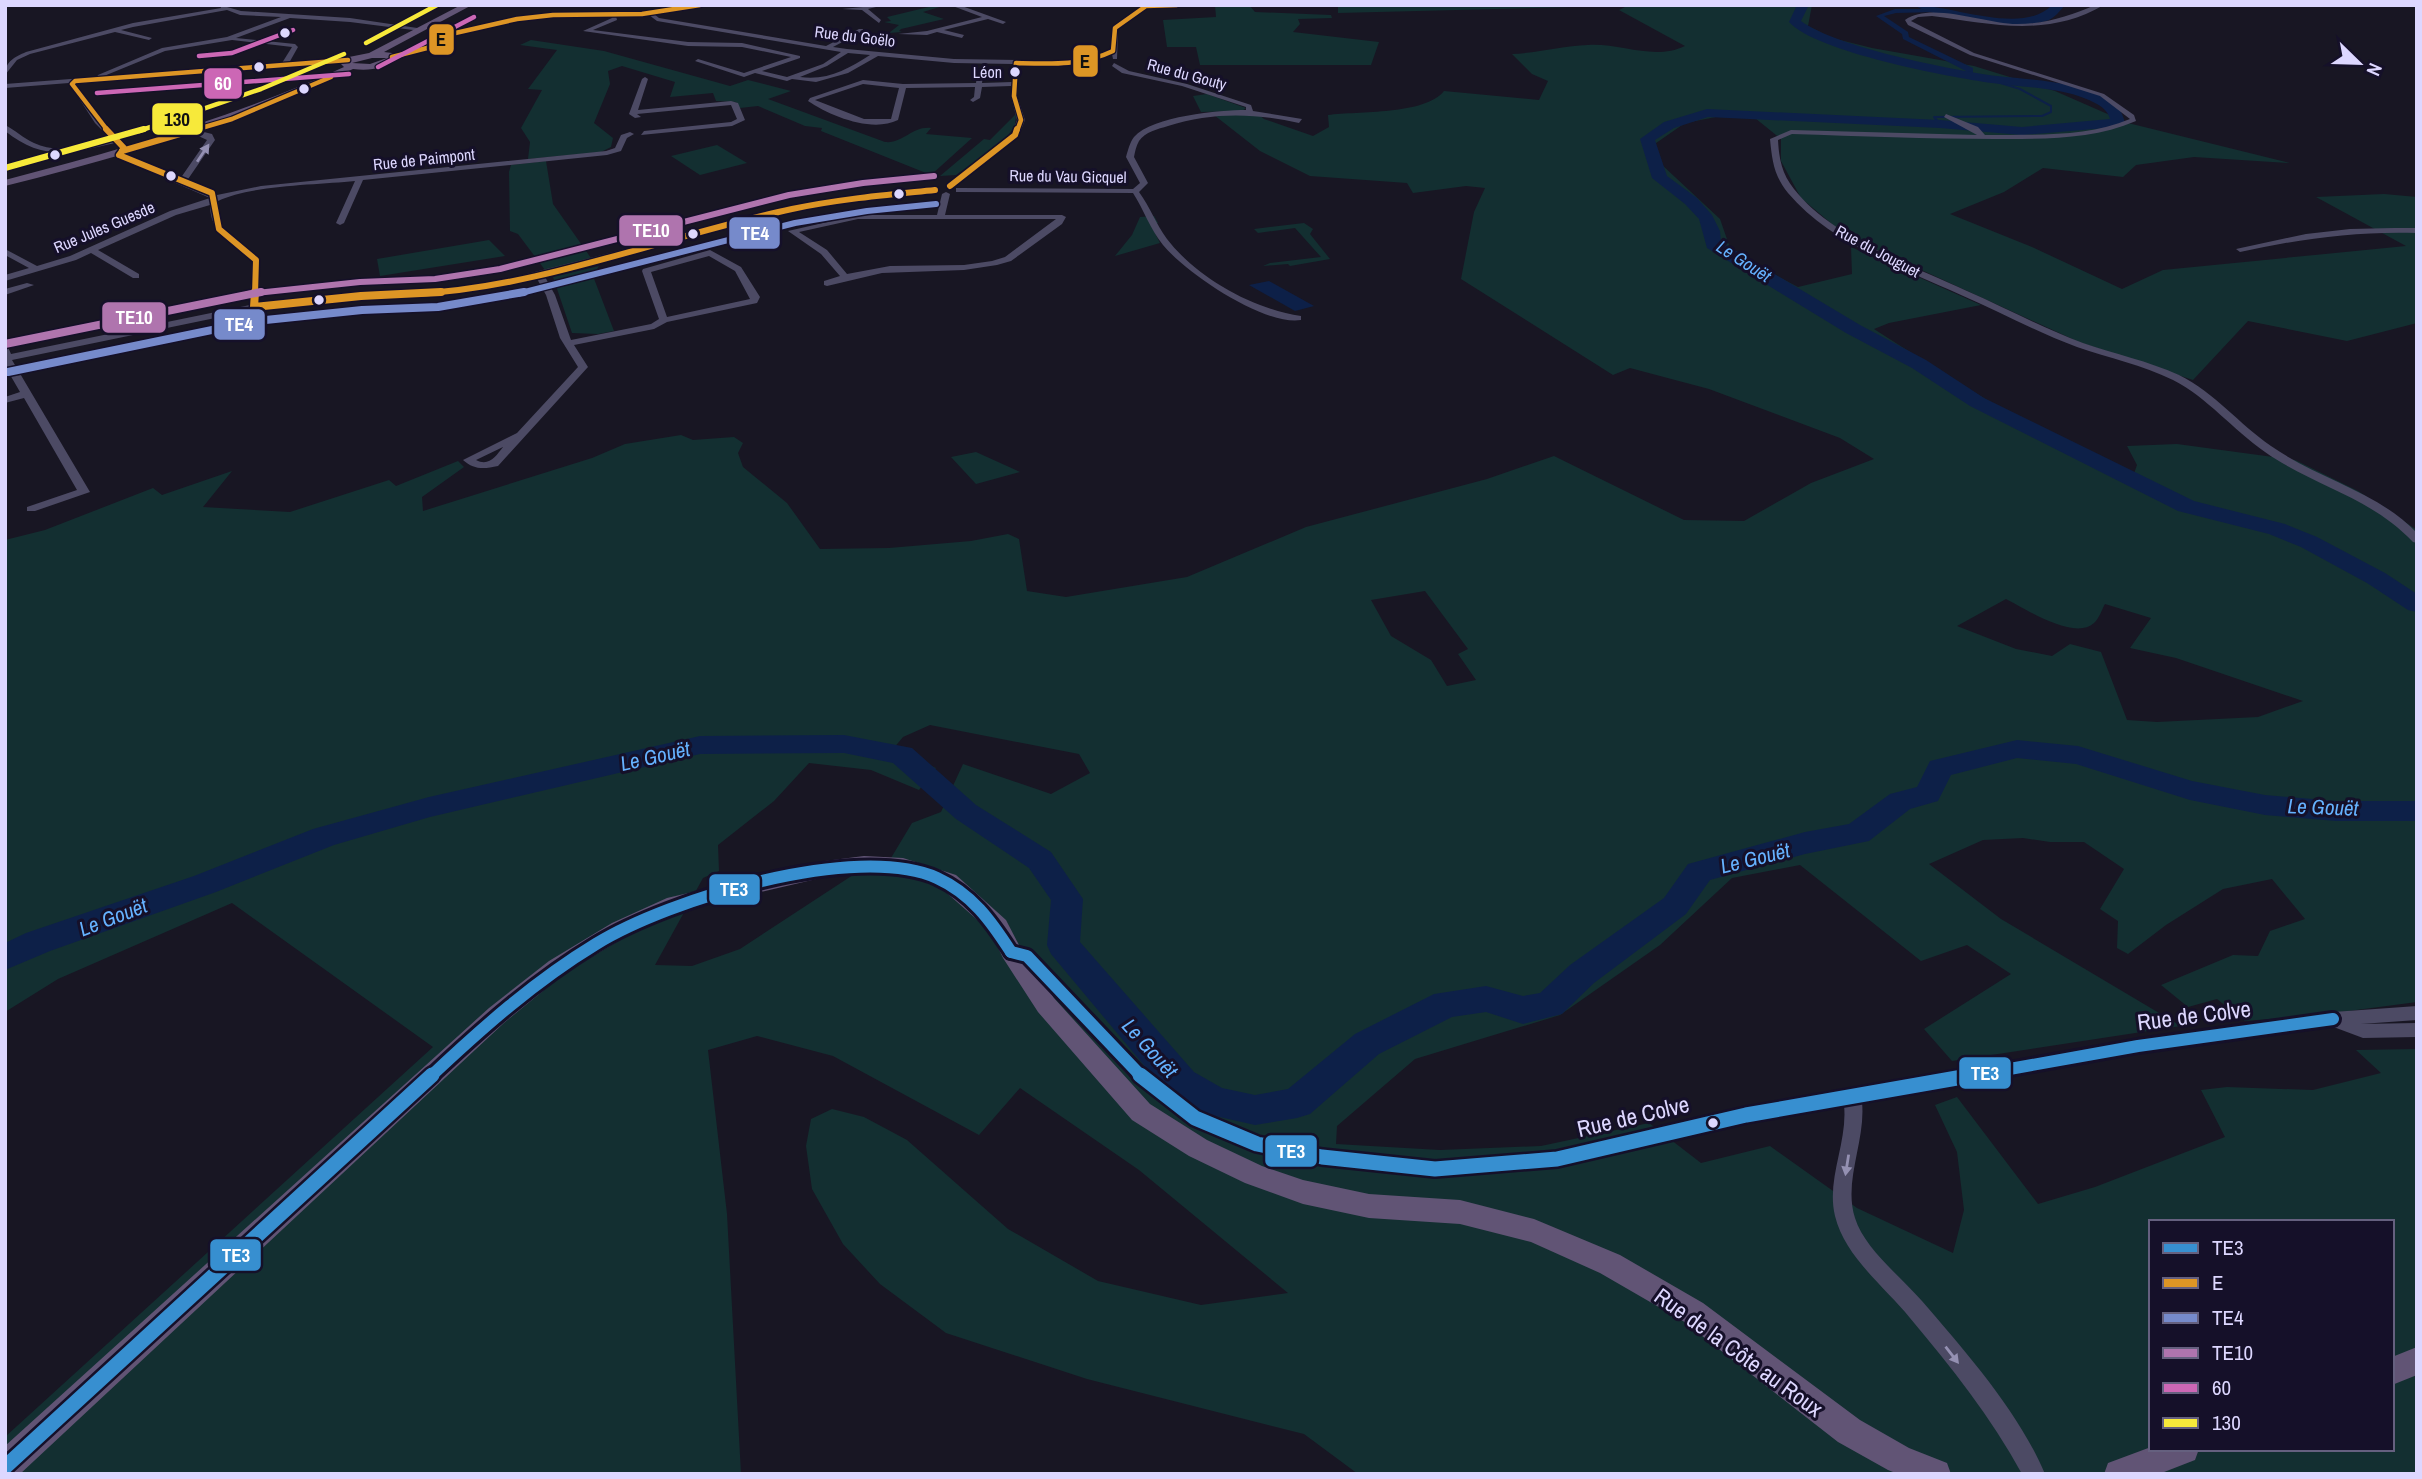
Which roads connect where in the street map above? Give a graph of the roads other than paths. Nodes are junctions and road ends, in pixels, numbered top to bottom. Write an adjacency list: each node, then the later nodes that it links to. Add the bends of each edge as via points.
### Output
1 (220, 5): 9 (street)
2 (468, 5): 18 (main road)
3 (702, 5): 12 (street)
4 (881, 5): 10 (street)
5 (953, 5): 15 (street)
6 (1187, 5): 8 (street)
7 (2101, 5): 59 (street, Rue du Jouguet, via 2068,19 2017,26 1932,14 1908,20 1931,36 1977,55 2102,95 2134,120 2125,127 2080,134 2026,138)
8 (1146, 6): 30 (street, via 1115,28)
9 (229, 8): 14 (street); 19 (street)
10 (863, 8): 11 (street); 16 (street)
11 (845, 9)
12 (651, 14): 13 (street); 23 (street, Rue du Goëlo, via 657,19)
13 (613, 15): 27 (street, via 615,19 586,31 688,44); 33 (street, via 517,19 451,34 427,48)
14 (288, 17): 18 (street); 26 (street)
15 (989, 18): 17 (street); 21 (street)
16 (879, 20)
17 (1003, 22)
18 (421, 29): 32 (main road)
19 (113, 30): 25 (street); 41 (street, via 19,56)
20 (861, 30): 28 (street)
21 (937, 31): 22 (street); 24 (street)
22 (901, 34)
23 (767, 36): 27 (street); 28 (street, Rue du Goëlo)
24 (962, 36)
25 (149, 37)
26 (228, 39): 39 (street, via 293,45); 44 (street, via 164,49)
27 (742, 45): 40 (street, via 798,57); 40 (street, via 698,61 739,75)
28 (826, 48): 29 (street, Rue du Goëlo)
29 (847, 51): 31 (street, Rue du Goëlo); 43 (street)
30 (1113, 51): 34 (street, Rue du Goëlo); 38 (street)
31 (876, 54): 36 (street, Rue du Goëlo); 43 (street, via 820,81)
32 (372, 55): 33 (main road); 35 (main road)
33 (392, 57): 35 (main road, via 382,65)
34 (1093, 60): 37 (street, Rue du Goëlo); 38 (street)
35 (349, 63): 39 (street); 57 (main road, via 268,105)
36 (1016, 63): 37 (street, Rue du Goëlo); 47 (street)
37 (1061, 64): 38 (street, Rue du Goëlo)
38 (1115, 64): 53 (street, Rue du Gouty, via 1126,72 1219,95 1249,106)
39 (284, 65): 44 (street)
40 (756, 72): 43 (street)
41 (5, 73)
42 (977, 74): 48 (street, via 981,75)
43 (791, 78)
44 (96, 79): 46 (street)
45 (645, 79): 52 (street)
46 (75, 81): 49 (street); 60 (street, via 72,84 78,93)
47 (1015, 84): 48 (street); 65 (street, via 1021,120 1015,135)
48 (979, 85): 50 (street); 51 (street)
49 (5, 86)
50 (903, 86): 50 (street, via 857,82 811,101 867,122 888,122 894,120)
51 (973, 100)
52 (634, 112): 58 (street); 58 (street, via 731,103 736,104 741,120)
53 (1250, 112): 55 (street); 66 (street, via 1200,113 1141,134 1130,157 1144,183)
54 (1948, 117): 59 (street)
55 (1298, 121)
56 (5, 127): 60 (street, via 17,138 50,153)
57 (195, 131): 61 (main road); 63 (street, one-way to 57, via 211,140)
58 (642, 131): 62 (street, Rue de Paimpont, via 624,137 618,149 605,153)
59 (1979, 133): 91 (street, Rue du Jouguet, via 1791,132 1773,139 1772,155 1797,197 1844,236 2064,338 2186,383 2269,450 2381,508)
60 (117, 140): 61 (street)
61 (122, 152): 63 (street, via 120,156); 64 (main road)
62 (359, 180): 67 (street, Rue de Paimpont, via 261,188); 69 (street)
63 (182, 181): 67 (street, via 212,193)
64 (5, 183)
65 (952, 190): 66 (street, Rue du Vau Gicquel); 68 (street); 75 (street, via 877,195 792,209)
66 (1135, 191): 83 (street, via 1164,241 1185,264 1221,290 1287,318)
67 (214, 200): 71 (street, Rue Jules Guesde, via 173,213); 82 (street, via 213,218 218,227 256,260)
68 (941, 215): 77 (street, via 858,218 792,231 824,251); 77 (street, via 1062,217 1008,259 971,267 890,269)
69 (340, 223)
70 (2417, 231): 72 (street, via 2377,228 2304,235)
71 (92, 250): 74 (street, Rue Jules Guesde); 76 (street)
72 (2240, 250)
73 (5, 251): 74 (street)
74 (37, 269): 78 (street, Rue Jules Guesde)
75 (539, 275): 82 (street, via 436,293); 85 (street)
76 (136, 276)
77 (845, 277): 79 (street)
78 (5, 278)
79 (827, 283)
80 (30, 285): 81 (street)
81 (5, 292)
82 (254, 307): 86 (street)
83 (1298, 318)
84 (664, 320): 84 (street, via 754,301 755,297 738,269 710,253 646,271); 85 (street)
85 (569, 343): 89 (street, via 583,368)
86 (6, 354): 87 (street)
87 (26, 394): 88 (street); 90 (street, via 84,492)
88 (5, 400)
89 (521, 435)
90 (31, 509)
91 (2417, 540)
92 (1011, 952): 96 (street, Rue de Colve, via 1027,956 1134,1070 1195,1118 1257,1144 1322,1157 1436,1169 1556,1160 1746,1115); 100 (main road, Rue de la Côte au Roux, via 999,926 957,888 903,866 864,864 765,882 675,904 620,929 557,967 497,1015); 101 (main road, Rue de la Côte au Roux, via 1046,1004 1141,1112 1198,1147 1254,1175 1303,1192 1369,1206 1460,1212 1534,1231 1598,1259 1693,1312 1849,1431)
93 (2417, 1013): 94 (street)
94 (2333, 1019): 95 (street, via 2345,1028 2375,1034); 96 (street, Rue de Colve, via 2138,1046)
95 (2417, 1030)
96 (1852, 1098): 102 (street, one-way to 102, via 1855,1114 1844,1216 1860,1246 2014,1435)
97 (2417, 1362): 98 (main road)
98 (2394, 1370)
99 (2179, 1451): 103 (main road)
100 (5, 1467)
101 (1936, 1474)
102 (2034, 1474)
103 (2119, 1474)

